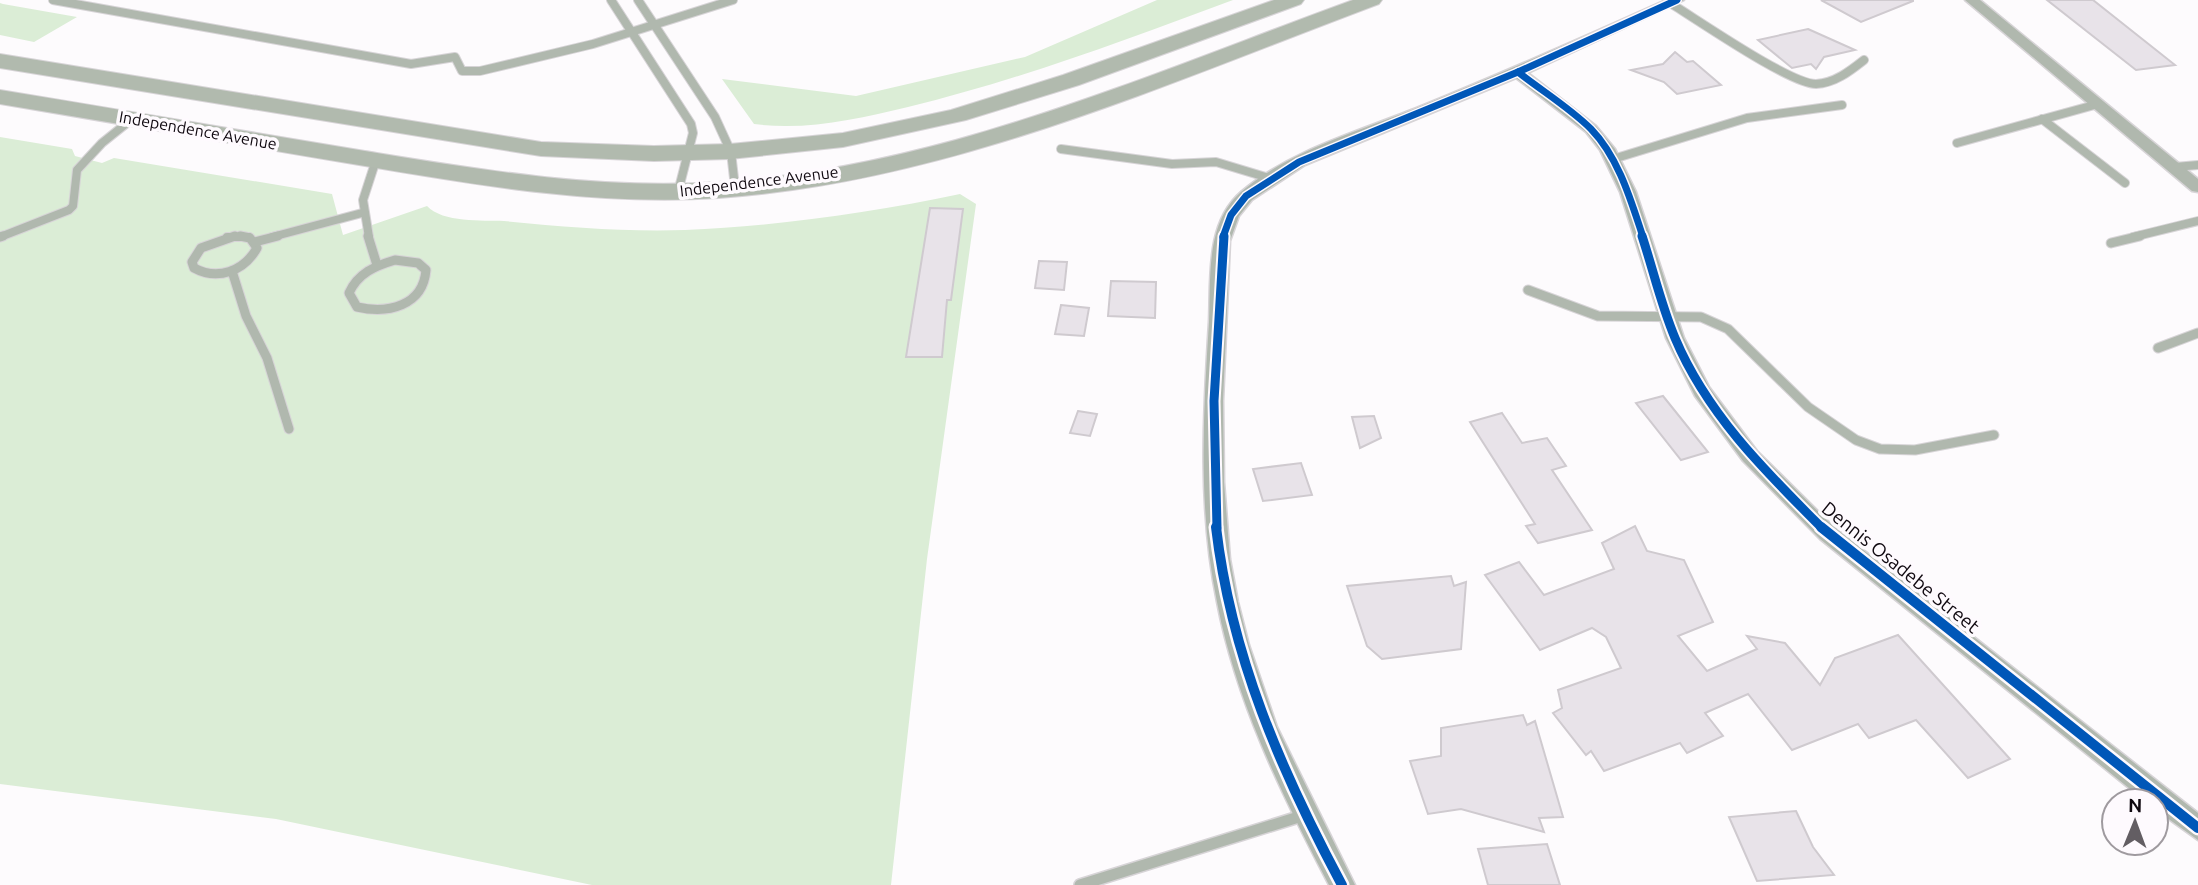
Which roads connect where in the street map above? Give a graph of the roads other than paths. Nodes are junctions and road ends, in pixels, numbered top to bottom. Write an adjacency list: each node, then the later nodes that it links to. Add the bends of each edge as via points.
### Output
1 (53, 0): 10 (lane, via 411,64 455,57 462,71 474,74)
2 (611, 0): 10 (lane)
3 (638, 0): 9 (lane)
4 (733, 0): 9 (lane)
5 (1294, 0): 22 (main road, Independence Avenue, via 982,107 843,140)
6 (1372, 0): 29 (main road, Independence Avenue, via 1016,131 893,163)
7 (1972, 0): 15 (street)
8 (1673, 1): 11 (lane, via 1812,85 1845,76); 13 (street)
9 (654, 24): 10 (lane); 22 (lane, via 715,117)
10 (632, 32): 21 (lane, via 691,124)
11 (1864, 60)
12 (0, 61): 21 (main road, Independence Avenue, via 541,149 618,155)
13 (1518, 72): 23 (street, Dennis Osadebe Street, via 1591,129); 27 (street)
14 (0, 97): 17 (main road, Independence Avenue)
15 (2098, 104): 18 (lane); 26 (street)
16 (1842, 105): 23 (lane, via 1726,122)
17 (132, 119): 24 (main road, Independence Avenue); 34 (lane, via 77,170 69,210)
18 (2042, 119): 19 (lane); 28 (lane)
19 (1957, 143)
20 (1060, 149): 27 (lane, via 1172,164 1216,162)
21 (688, 152): 22 (main road, Independence Avenue); 31 (lane)
22 (731, 152): 29 (lane)
23 (1613, 159): 40 (street, Dennis Osadebe Street)
24 (376, 160): 31 (main road, Independence Avenue, via 483,179 585,190); 32 (lane, via 363,188)
25 (2198, 164): 26 (lane)
26 (2175, 167): 30 (street)
27 (1269, 178): 45 (street, via 1246,195 1231,215 1222,241 1214,461 1220,559 1246,677)
28 (2125, 183)
29 (735, 187): 31 (main road, Independence Avenue)
30 (2198, 187)
31 (678, 192)
32 (362, 213): 35 (lane); 37 (lane)
33 (2198, 221): 36 (lane)
34 (0, 237)
35 (256, 242): 38 (lane, via 251,259); 38 (lane, via 241,235 220,239 201,248 192,262 199,272)
36 (2111, 243)
37 (377, 265): 37 (lane, via 352,284 350,299 357,307 393,308 418,295 427,281 426,270 418,263 395,260)
38 (232, 271): 43 (lane)
39 (1528, 290): 40 (lane, via 1598,316)
40 (1669, 318): 44 (lane, via 1701,317 1728,328 1826,422 1867,446 1902,452); 46 (street, Dennis Osadebe Street, via 1702,391 1750,456 1827,533)
41 (2198, 333): 42 (lane)
42 (2158, 348)
43 (289, 429)
44 (1994, 435)
45 (1305, 815): 47 (lane); 48 (street)
46 (2198, 828)
47 (1080, 885)
48 (1342, 885)

